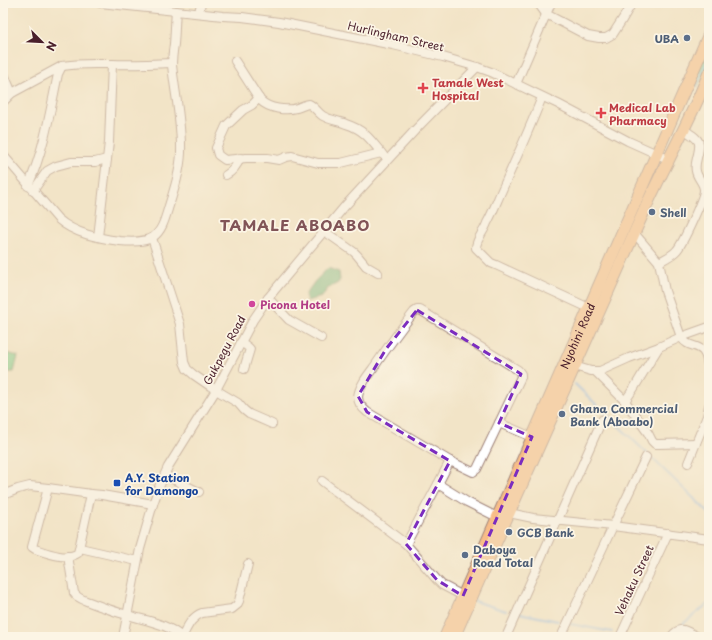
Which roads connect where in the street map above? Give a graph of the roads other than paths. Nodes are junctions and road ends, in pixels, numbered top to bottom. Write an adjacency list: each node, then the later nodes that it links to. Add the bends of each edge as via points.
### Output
1 (100, 3): 6 (street, Hurlingham Street)
2 (201, 3): 8 (street)
3 (538, 3): 9 (street)
4 (551, 3): 9 (street)
5 (632, 3): 9 (street, via 613,34 606,38 588,36)
6 (136, 5): 7 (street, Hurlingham Street)
7 (176, 11): 8 (street, Hurlingham Street); 12 (street)
8 (199, 13): 15 (street, Hurlingham Street, via 279,22 399,47)
9 (546, 14): 18 (street)
10 (709, 34): 19 (main road, Nyohini Road)
11 (235, 61): 23 (street)
12 (172, 63): 13 (street); 38 (street, via 180,119 181,153 166,219)
13 (112, 64): 14 (street, via 86,63); 30 (street, via 110,142)
14 (62, 66): 20 (street); 34 (street)
15 (477, 67): 18 (street, Hurlingham Street); 32 (street, Gukpegu Road)
16 (3, 72): 20 (street)
17 (709, 73): 21 (main road, Nyohini Road)
18 (516, 84): 22 (street, Hurlingham Street)
19 (686, 86): 21 (main road, via 687,92 691,95); 27 (main road, Nyohini Road)
20 (12, 93): 24 (street)
21 (701, 93): 25 (main road, Nyohini Road)
22 (542, 97): 27 (street, Hurlingham Street); 42 (street, via 476,248 491,263)
23 (259, 98): 26 (street, via 262,103 288,110 310,105 324,116 359,129 367,135); 29 (street, via 226,126 216,148 218,155 225,160)
24 (3, 102)
25 (683, 130): 31 (main road, Nyohini Road); 39 (street, via 700,142 696,170 704,186 704,192 680,246)
26 (380, 153): 29 (street, via 341,163 318,163 292,156 279,160); 32 (street)
27 (656, 154): 31 (street, Hurlingham Street); 42 (main road, Nyohini Road)
28 (3, 156): 34 (street)
29 (240, 158): 33 (street, via 237,166)
30 (107, 159): 34 (street, via 56,166 47,171); 37 (street)
31 (668, 159): 36 (main road, Nyohini Road)
32 (387, 161): 35 (street, Gukpegu Road)
33 (226, 175)
34 (31, 188): 37 (street, via 64,225)
35 (324, 231): 40 (street); 41 (street, Gukpegu Road)
36 (635, 234): 39 (street); 48 (main road, Nyohini Road)
37 (98, 237): 38 (street, via 128,241)
38 (152, 238): 52 (street, via 180,324 185,366 190,373)
39 (660, 262): 44 (street, via 665,290)
40 (378, 273)
41 (268, 298): 45 (street, via 289,320); 46 (street, Gukpegu Road)
42 (589, 308): 58 (main road, Nyohini Road)
43 (709, 327): 44 (street)
44 (681, 337): 47 (street); 51 (street, via 688,344 704,352)
45 (321, 338)
46 (241, 342): 49 (street, via 250,349); 52 (street, Gukpegu Road)
47 (659, 347): 50 (street); 53 (street)
48 (574, 366): 50 (street); 71 (main road, Nyohini Road)
49 (244, 370)
50 (596, 372): 53 (street)
51 (709, 374)
52 (216, 390): 57 (street, via 238,403 249,414); 63 (street, Gukpegu Road)
53 (625, 401): 59 (street, via 655,444)
54 (709, 406): 59 (street)
55 (602, 420): 73 (street)
56 (499, 423): 58 (street); 61 (street, via 475,472 470,472); 61 (street, via 521,377 520,372 420,310 414,312 364,382 358,396 359,402 367,412)
57 (272, 424)
58 (532, 437): 72 (main road, Nyohini Road)
59 (696, 443): 62 (street)
60 (646, 457): 74 (street)
61 (450, 461): 65 (street)
62 (688, 463)
63 (164, 475): 67 (street); 70 (street, Gukpegu Road)
64 (322, 481): 77 (street)
65 (438, 484): 72 (street); 77 (street)
66 (48, 488): 68 (street); 69 (street, via 30,486); 79 (street, via 32,547)
67 (200, 492)
68 (91, 494): 70 (street); 78 (street)
69 (3, 495)
70 (153, 504): 80 (street, Gukpegu Road)
71 (509, 513): 73 (street); 87 (main road, Nyohini Road)
72 (497, 517): 82 (main road, Nyohini Road)
73 (558, 520): 74 (street); 88 (street)
74 (612, 526): 75 (street); 89 (street)
75 (668, 533): 76 (street); 90 (street, Vehaku Street)
76 (709, 539)
77 (406, 544): 82 (street, via 442,585)
78 (80, 548): 79 (street, via 76,555); 80 (street)
79 (68, 556): 83 (street, via 75,595 95,605)
80 (138, 561): 83 (street, Gukpegu Road)
81 (248, 564): 85 (street, via 239,601 234,608 198,615)
82 (463, 596): 86 (main road, Nyohini Road)
83 (127, 615): 84 (street, Gukpegu Road); 85 (street, via 171,628)
84 (123, 637)
85 (182, 637)
86 (445, 637)
87 (454, 637)
88 (506, 637)
89 (561, 637)
90 (620, 637)
91 (671, 637): 92 (street, via 682,629)
92 (698, 637)

